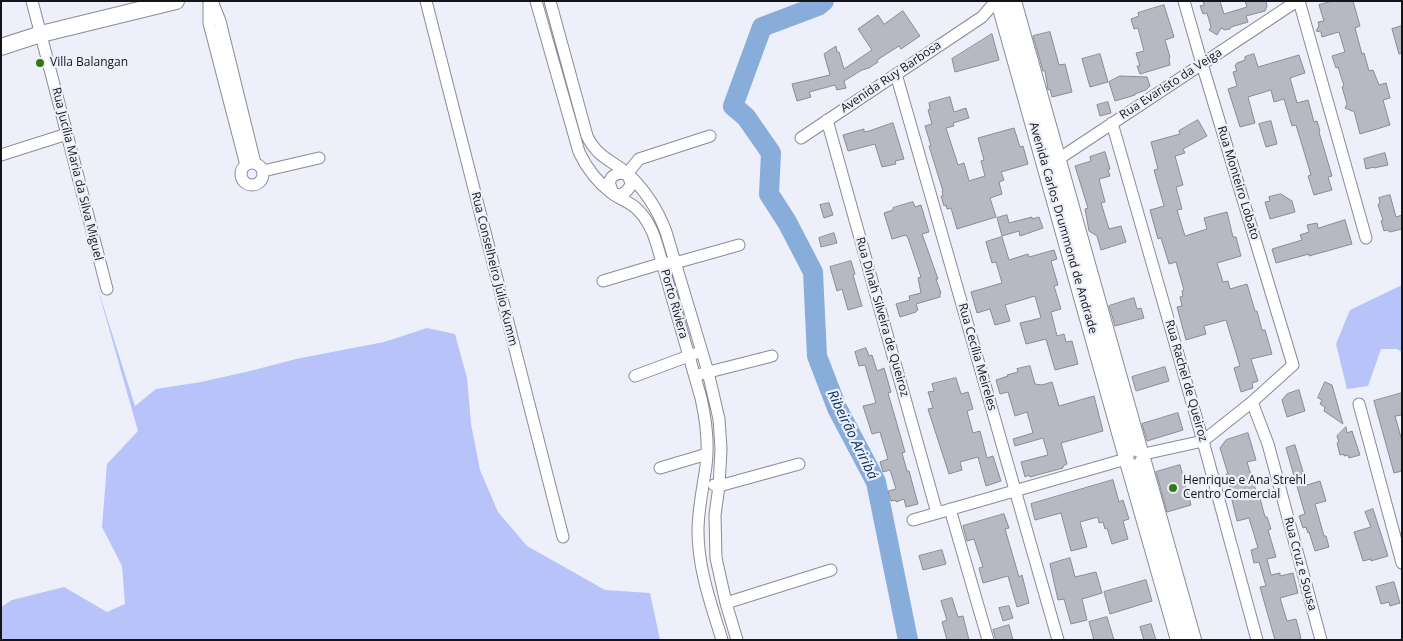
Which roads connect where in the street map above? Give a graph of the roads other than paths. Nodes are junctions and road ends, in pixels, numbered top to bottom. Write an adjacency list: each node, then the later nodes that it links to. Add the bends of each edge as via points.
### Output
1 (32, 1): 10 (street, Rua Jucília Maria da Silva Miguel)
2 (176, 1): 10 (main road)
3 (210, 1): 22 (street, via 209,23 225,64 255,166)
4 (426, 1): 51 (street, Rua Conselheiro Júlio Kumm)
5 (536, 1): 15 (street, Porto Riviera)
6 (550, 1): 14 (street, Porto Riviera)
7 (1184, 1): 12 (street, Rua Monteiro Lobato)
8 (1298, 1): 12 (street, Rua Evaristo da Veiga); 26 (street)
9 (1007, 4): 13 (street, Avenida Ruy Barbosa); 23 (main road, Avenida Carlos Drummond de Andrade)
10 (41, 34): 11 (main road); 18 (street, Rua Jucília Maria da Silva Miguel)
11 (1, 47)
12 (1202, 64): 17 (street, Rua Evaristo da Veiga); 38 (street, Rua Monteiro Lobato, via 1293,365)
13 (896, 74): 16 (street, Avenida Ruy Barbosa); 47 (street, Rua Cecília Meireles)
14 (574, 89): 15 (street); 24 (street, Porto Riviera, via 590,143)
15 (561, 92): 25 (street, Porto Riviera, via 581,157 594,177)
16 (827, 120): 20 (street, Avenida Ruy Barbosa); 49 (street, Rua Dinah Silveira de Queiroz)
17 (1112, 123): 23 (street, Rua Evaristo da Veiga); 40 (street, Rua Rachel de Queiroz)
18 (68, 134): 21 (street); 31 (street, Rua Jucília Maria da Silva Miguel)
19 (710, 136): 24 (street, via 639,159)
20 (801, 138)
21 (1, 155)
22 (319, 158)
23 (1052, 163): 42 (main road, Avenida Carlos Drummond de Andrade)
24 (627, 174): 25 (street, via 631,185 628,191 622,195); 29 (street, Porto Riviera, via 658,214)
25 (613, 194): 28 (street, Porto Riviera, via 642,214 654,234)
26 (1366, 238)
27 (739, 245): 29 (street)
28 (663, 263): 29 (street); 30 (street); 33 (street, Porto Riviera)
29 (675, 263): 32 (street, Porto Riviera)
30 (603, 281)
31 (106, 288)
32 (701, 352): 33 (street); 35 (street, Porto Riviera)
33 (689, 355): 36 (street); 37 (street, Porto Riviera)
34 (772, 356): 35 (street)
35 (708, 372): 37 (street); 46 (street, Porto Riviera, via 721,432)
36 (635, 376)
37 (695, 376): 41 (street, Porto Riviera, via 706,422)
38 (1252, 402): 40 (street); 62 (street, Rua Cruz e Sousa, via 1268,444)
39 (1359, 404): 52 (street)
40 (1203, 441): 42 (street); 61 (street, Rua Rachel de Queiroz)
41 (707, 454): 44 (street); 45 (street, Porto Riviera)
42 (1135, 457): 47 (street); 59 (main road, Avenida Carlos Drummond de Andrade); 60 (main road, Avenida Carlos Drummond de Andrade)
43 (799, 464): 46 (street)
44 (660, 468)
45 (703, 484): 46 (street); 55 (street, Porto Riviera, via 698,522 700,564)
46 (719, 486): 54 (street, Porto Riviera, via 715,515 716,558)
47 (1016, 491): 48 (street); 58 (street, Rua Cecília Meireles)
48 (950, 509): 49 (street); 57 (street)
49 (937, 513): 50 (street)
50 (913, 520)
51 (563, 537)
52 (1402, 563)
53 (831, 570): 54 (street)
54 (726, 603): 56 (street, Porto Riviera)
55 (722, 640)
56 (737, 640)
57 (988, 640)
58 (1058, 640)
59 (1179, 640)
60 (1193, 640)
61 (1257, 640)
62 (1321, 640)

